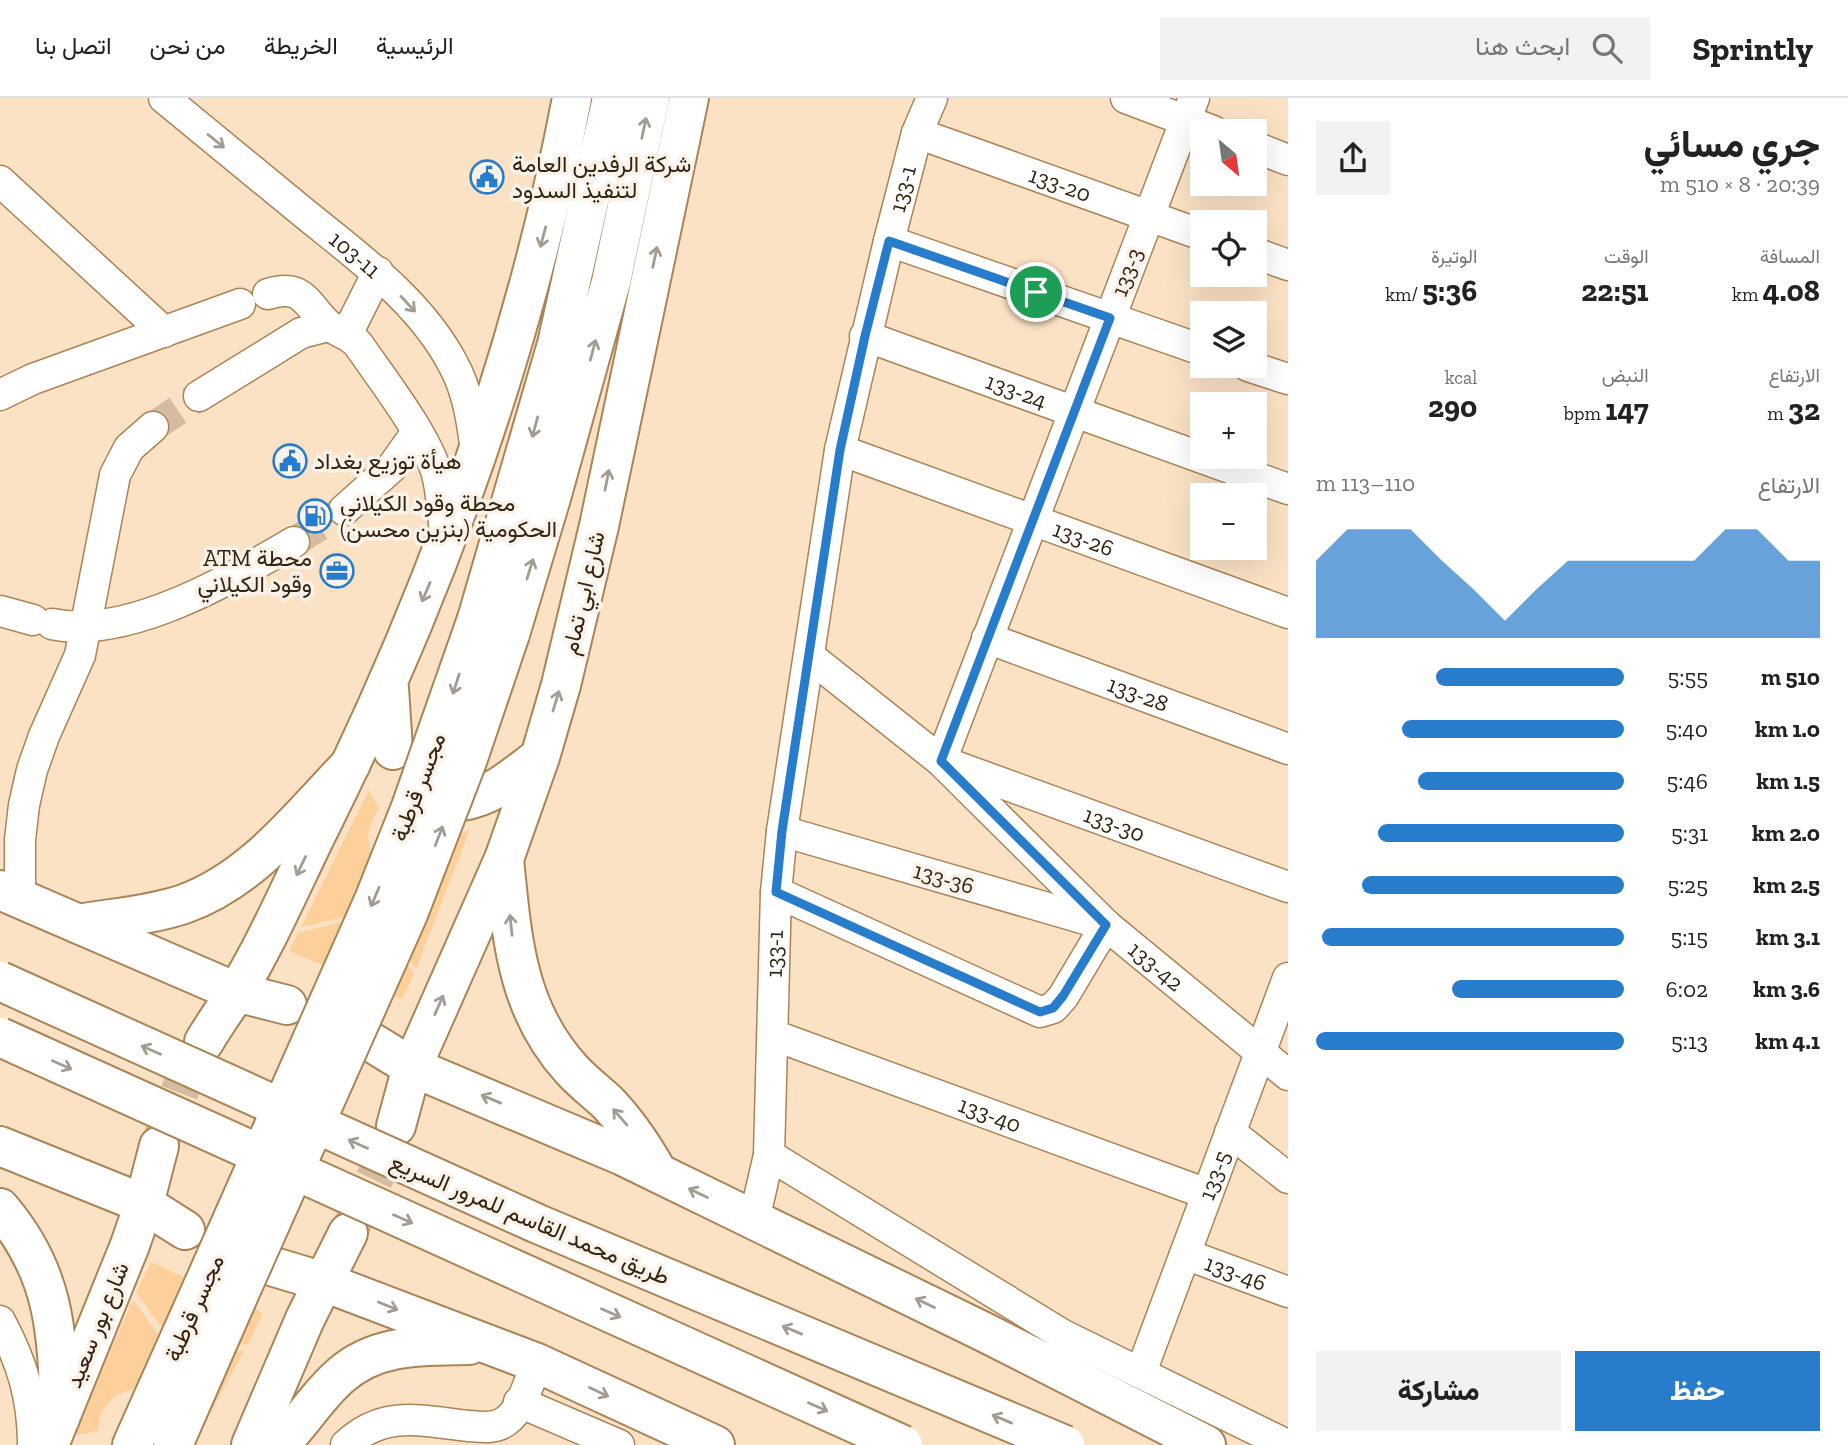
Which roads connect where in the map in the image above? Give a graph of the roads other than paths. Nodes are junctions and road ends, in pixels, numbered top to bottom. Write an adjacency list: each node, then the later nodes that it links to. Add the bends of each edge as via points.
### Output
1 (163, 98): 18 (street, 103-11, one-way to 18)
2 (572, 98): 34 (main road, one-way to 34, via 546,223)
3 (612, 98): 42 (main road, مجسر قرطبة, one-way to 42, via 532,436)
4 (650, 98): 42 (main road, مجسر قرطبة, one-way to 4, via 562,462 611,282)
5 (689, 98): 49 (main road, شارع ابي تمام, one-way to 5, via 581,605)
6 (932, 98): 9 (street, 133-1)
7 (1126, 98): 8 (street)
8 (1189, 109): 13 (street, 133-3)
9 (917, 133): 13 (street, 133-20); 15 (street, 133-1)
10 (1267, 152): 11 (street)
11 (1288, 160)
12 (1, 186): 23 (street)
13 (1149, 215): 14 (street, 133-20); 21 (street, 133-3)
14 (1190, 230)
15 (889, 241): 21 (street); 24 (street, 133-1)
16 (1267, 257): 17 (street)
17 (1288, 265)
18 (378, 272): 22 (street); 34 (street, 103-11, one-way to 34, via 429,329 453,364 469,406)
19 (268, 294): 22 (street, via 285,290 300,294)
20 (240, 304): 23 (street)
21 (1110, 318): 25 (street); 30 (street, 133-3)
22 (338, 330): 29 (street, via 301,333); 32 (street, via 358,344)
23 (164, 332): 28 (street)
24 (865, 336): 30 (street, 133-24); 33 (street, 133-1)
25 (1190, 346)
26 (1267, 372): 27 (street)
27 (1288, 379)
28 (0, 394)
29 (199, 396)
30 (1074, 411): 35 (street, 133-24); 37 (street, 133-3)
31 (153, 428): 43 (street, via 129,448 115,475)
32 (416, 432): 36 (street, via 392,467); 39 (street, via 432,460 441,490)
33 (840, 450): 37 (street, 133-26); 45 (street, 133-1)
34 (477, 459): 39 (main road)
35 (1288, 489)
36 (344, 510)
37 (1032, 520): 41 (street, 133-26); 44 (street, 133-3)
38 (294, 542): 43 (street, via 194,596)
39 (445, 545): 46 (main road, one-way to 46)
40 (0, 611): 43 (street)
41 (1288, 613)
42 (494, 627): 97 (main road, مجسر قرطبة, one-way to 97, bridge); 98 (main road, مجسر قرطبة, one-way to 42, bridge, via 408,914 467,761)
43 (86, 628): 57 (street, via 80,655 32,770)
44 (987, 638): 47 (street, 133-28); 50 (street, 133-3)
45 (809, 656): 50 (street, 133-42); 53 (street, 133-1)
46 (389, 679): 48 (main road); 51 (main road)
47 (1288, 749)
48 (393, 750)
49 (540, 757): 52 (main road, via 491,793); 54 (main road, شارع ابي تمام)
50 (941, 761): 55 (street, 133-30); 59 (street, 133-42)
51 (351, 764): 58 (main road, via 258,860 222,887 160,911); 62 (main road, one-way to 62)
52 (462, 801)
53 (782, 831): 56 (street, 133-1); 59 (street, 133-36)
54 (504, 859): 70 (main road, شارع ابي تمام, one-way to 54); 77 (main road, one-way to 54, via 628,1126 572,1070 533,1012 516,956)
55 (1288, 887)
56 (776, 892): 59 (street, via 1040,1012 1053,1008 1063,996); 65 (street, 133-1)
57 (10, 894): 58 (main road)
58 (78, 924): 62 (main road)
59 (1106, 925): 69 (street, 133-42)
60 (1288, 978): 64 (street, 133-5)
61 (0, 981): 105 (main road, طريق محمد القاسم للمرور السريع, one-way to 61, bridge, via 526,1218)
62 (236, 992): 63 (main road); 68 (main road)
63 (288, 1005)
64 (1282, 1012): 69 (street, 133-5)
65 (773, 1035): 76 (street, 133-1); 79 (street, 133-40)
66 (0, 1037): 104 (main road, one-way to 104, bridge)
67 (363, 1037): 70 (main road)
68 (204, 1042)
69 (1260, 1053): 71 (street, 133-42); 73 (street, 133-5)
70 (412, 1067): 72 (main road, شارع ابي تمام); 77 (main road, one-way to 70)
71 (1288, 1075)
72 (396, 1126)
73 (1230, 1132): 78 (street); 79 (street, 133-5)
74 (0, 1146): 80 (main road)
75 (159, 1146): 80 (main road, شارع بور سعيد)
76 (769, 1155): 82 (street, 133-1); 92 (street, via 1063,1335)
77 (658, 1173): 82 (main road, one-way to 77)
78 (1288, 1178)
79 (1207, 1194): 85 (street, 133-5)
80 (144, 1205): 83 (main road); 94 (main road, شارع بور سعيد)
81 (0, 1208): 94 (main road, via 27,1244 47,1289 56,1333)
82 (754, 1220): 106 (main road, one-way to 82)
83 (185, 1230)
84 (348, 1233): 87 (main road)
85 (1185, 1254): 88 (street, 133-46); 92 (street, 133-5)
86 (261, 1263): 87 (main road)
87 (324, 1282): 90 (main road, one-way to 90); 99 (main road)
88 (1288, 1292)
89 (0, 1321): 96 (street, via 28,1386)
90 (486, 1345): 91 (main road); 100 (main road, via 406,1347 373,1355 340,1376)
91 (537, 1363): 93 (street); 103 (main road, one-way to 103)
92 (1141, 1372): 107 (street)
93 (519, 1402): 95 (street, via 508,1420 498,1426); 102 (street)
94 (54, 1431)
95 (436, 1434): 101 (street, via 409,1419 382,1422)
96 (33, 1445)
97 (132, 1445)
98 (173, 1445)
99 (251, 1445)
100 (279, 1445)
101 (346, 1445)
102 (619, 1445)
103 (715, 1445)
104 (903, 1445)
105 (1065, 1445)
106 (1206, 1445)
107 (1287, 1445)

